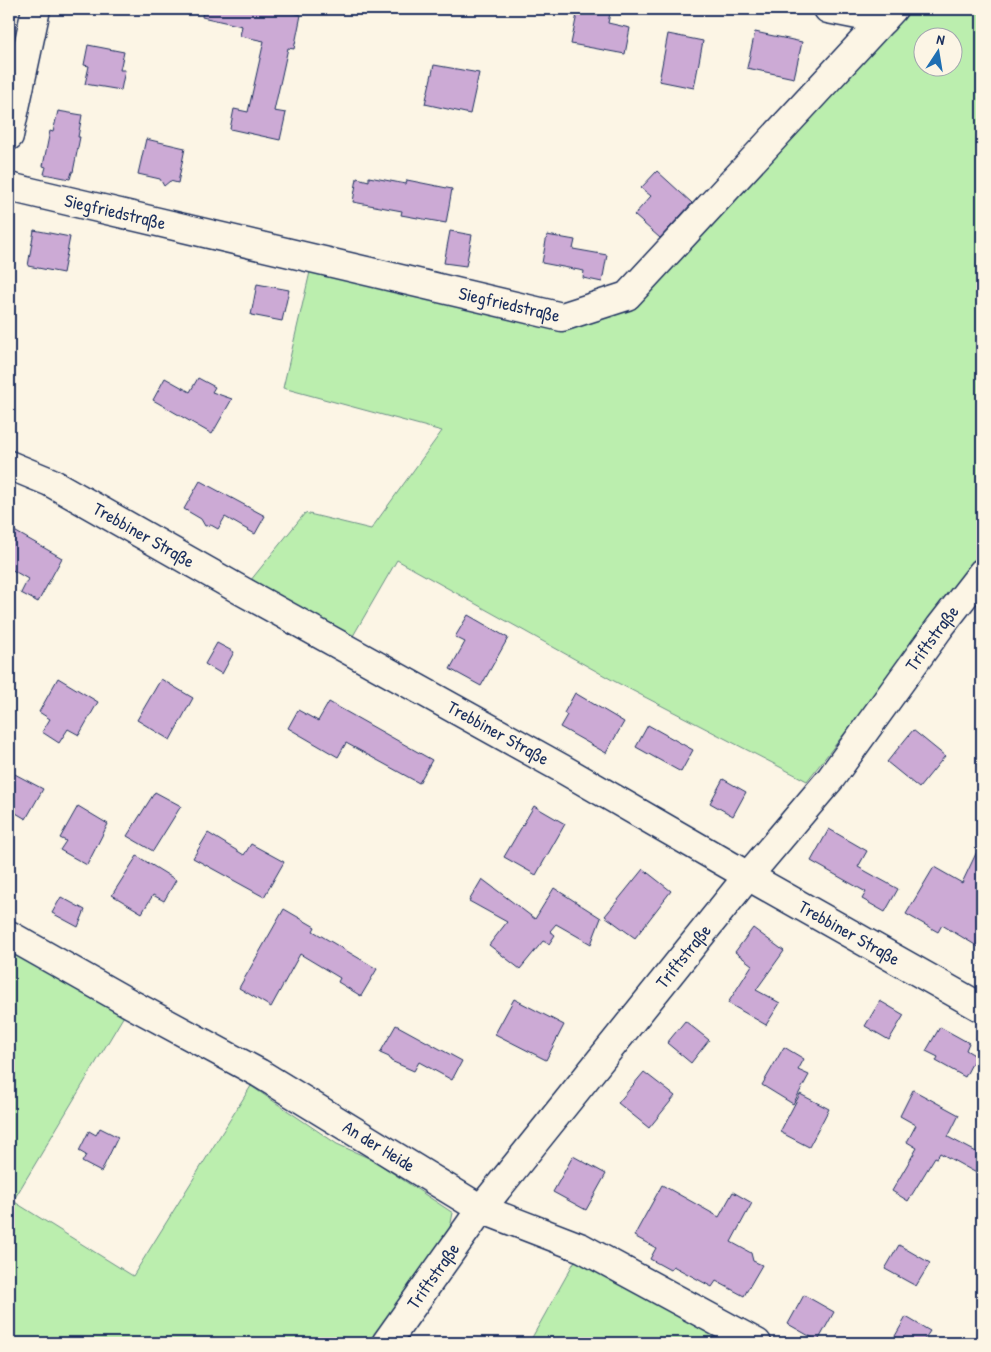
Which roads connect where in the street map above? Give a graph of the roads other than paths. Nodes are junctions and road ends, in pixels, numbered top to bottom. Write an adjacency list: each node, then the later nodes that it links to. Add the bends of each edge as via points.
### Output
1 (36, 9): 4 (street)
2 (828, 9): 3 (street)
3 (888, 14): 5 (street, Siegfriedstraße, via 627,296 562,317)
4 (9, 136)
5 (9, 187)
6 (9, 465): 8 (street, Trebbiner Straße, via 50,482)
7 (982, 572): 8 (street, Triftstraße, via 831,778)
8 (748, 876): 10 (street, Trebbiner Straße); 11 (street, Triftstraße)
9 (9, 935): 11 (street, An der Heide, via 259,1073)
10 (982, 1008)
11 (481, 1209): 12 (street, Triftstraße); 13 (street, An der Heide, via 582,1248)
12 (386, 1343)
13 (757, 1343)

